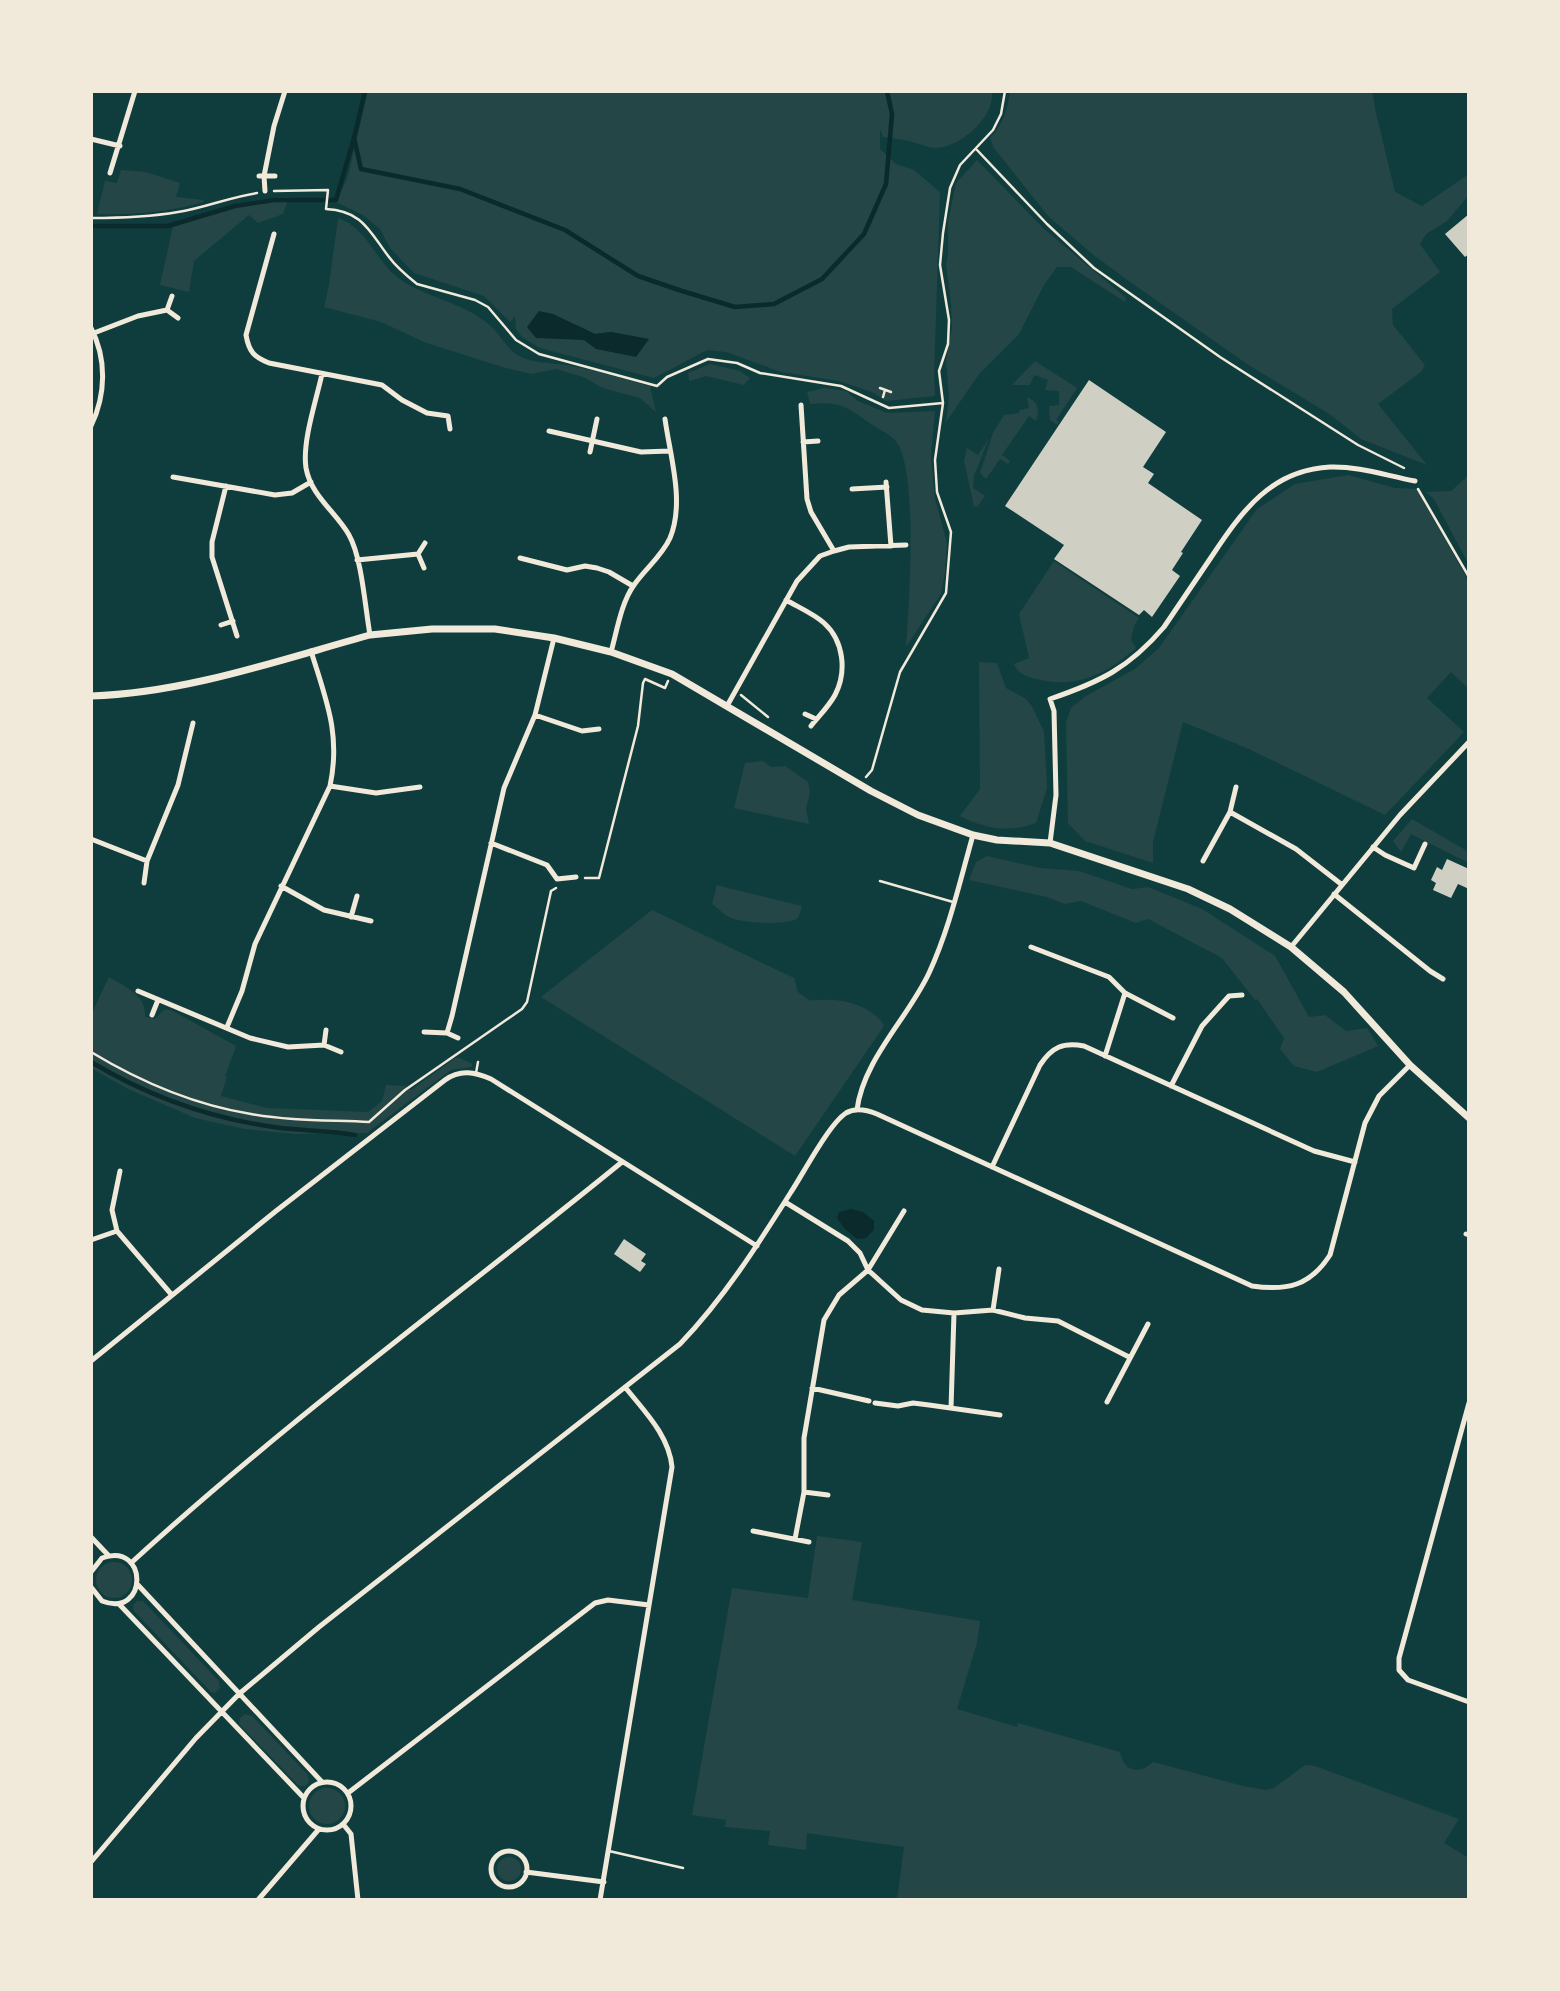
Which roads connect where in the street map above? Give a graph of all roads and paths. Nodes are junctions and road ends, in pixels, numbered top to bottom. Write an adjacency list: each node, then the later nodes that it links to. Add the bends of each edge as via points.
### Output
1 (135, 91): 5 (street)
2 (285, 91): 8 (street)
3 (1005, 91): 6 (path, via 993,130)
4 (91, 139): 5 (street)
5 (120, 146): 7 (street)
6 (976, 149): 22 (path, via 960,165 950,188 943,233 940,265 949,320 939,371); 35 (path, via 1094,268 1357,445 1410,471)
7 (110, 173)
8 (262, 176): 9 (street); 10 (street)
9 (275, 176)
10 (265, 191): 11 (path, via 180,212); 22 (path, via 328,190 326,209 352,214 366,224 399,270 417,285 488,307 516,340 539,354 657,386 708,359 841,386 889,408)
11 (91, 218)
12 (274, 234): 17 (street, via 246,335 249,349 269,363)
13 (172, 296): 14 (street)
14 (167, 310): 15 (street); 16 (street)
15 (178, 318)
16 (92, 331): 26 (street, via 103,374)
17 (322, 374): 27 (street, via 382,386 427,413 448,416); 36 (street, via 305,454)
18 (880, 388): 19 (path)
19 (885, 390): 20 (path); 21 (path)
20 (891, 392)
21 (883, 397)
22 (943, 404): 67 (path, via 935,460 937,492 951,532 946,593 900,672)
23 (801, 405): 31 (street)
24 (597, 419): 29 (street)
25 (665, 419): 32 (street)
26 (91, 426)
27 (450, 429)
28 (549, 431): 29 (street)
29 (592, 441): 32 (street, via 641,452); 33 (street)
30 (818, 441): 31 (street)
31 (803, 442): 42 (street, via 807,499)
32 (670, 451): 48 (street, via 676,504 670,536)
33 (590, 452)
34 (173, 477): 37 (street)
35 (1415, 481): 47 (path); 74 (street, via 1330,467 1270,487 1248,505 1149,645 1097,682 1050,699 1056,795)
36 (310, 482): 37 (street, via 284,495); 45 (street, via 350,536)
37 (226, 486): 50 (street, via 212,557)
38 (852, 489): 41 (street, via 887,485)
39 (425, 543): 43 (street)
40 (906, 545): 41 (street)
41 (891, 546): 42 (street)
42 (834, 551): 49 (street, via 808,567)
43 (418, 554): 45 (street); 46 (street)
44 (520, 558): 48 (street, via 567,570 597,568)
45 (358, 560): 52 (street)
46 (424, 568)
47 (1469, 577)
48 (633, 586): 56 (street)
49 (786, 600): 59 (street); 62 (street, via 824,622 840,649 840,682)
50 (233, 621): 51 (street); 53 (street)
51 (221, 625)
52 (370, 635): 54 (street, via 472,627); 55 (street)
53 (237, 636)
54 (554, 638): 56 (street); 61 (street)
55 (311, 651): 58 (street, via 208,680); 68 (street, via 334,733)
56 (611, 652): 57 (street)
57 (672, 674): 59 (street); 80 (path, via 665,688 645,679 638,726 599,878)
58 (91, 696)
59 (727, 706): 72 (street, via 877,795)
60 (805, 714): 62 (street)
61 (535, 715): 65 (street, via 582,731); 75 (street, via 504,788)
62 (816, 719): 64 (street)
63 (193, 723): 78 (street, via 178,785)
64 (811, 726)
65 (599, 729)
66 (1469, 742): 77 (street)
67 (867, 778)
68 (330, 786): 69 (street, via 376,793); 84 (street)
69 (420, 787)
70 (1236, 787): 71 (street)
71 (1230, 811): 79 (street); 83 (street, via 1296,849)
72 (972, 835): 74 (street); 88 (street)
73 (91, 839): 78 (street)
74 (1050, 843): 92 (street, via 1188,890 1230,909)
75 (491, 844): 80 (street, via 547,865 557,879); 103 (street)
76 (1425, 844): 77 (street, via 1414,868)
77 (1373, 847): 83 (street)
78 (147, 861): 82 (street)
79 (1203, 861)
80 (576, 877)
81 (880, 881): 88 (lane)
82 (144, 883)
83 (1341, 884): 86 (street)
84 (281, 886): 89 (street, via 324,910); 100 (street, via 255,944)
85 (551, 891): 106 (path, via 527,1002)
86 (1334, 894): 92 (street); 93 (street)
87 (357, 896): 89 (street)
88 (954, 902): 114 (street, via 929,974 863,1083)
89 (351, 917): 90 (street)
90 (371, 921)
91 (1031, 947): 95 (street, via 1109,977)
92 (1292, 947): 111 (street, via 1344,992)
93 (1443, 979)
94 (138, 991): 97 (street)
95 (1125, 993): 99 (street); 109 (street)
96 (1242, 995): 113 (street, via 1229,996 1202,1026)
97 (158, 1000): 98 (street); 100 (street)
98 (152, 1014)
99 (1173, 1018)
100 (227, 1027): 105 (street, via 288,1047)
101 (326, 1030): 105 (street)
102 (424, 1032): 103 (street)
103 (447, 1033): 104 (street)
104 (458, 1038)
105 (324, 1045): 108 (street)
106 (462, 1051): 107 (path, via 405,1090 369,1122 262,1116 217,1108 118,1068); 110 (path)
107 (91, 1052)
108 (341, 1052)
109 (1105, 1056): 113 (street); 118 (street, via 1072,1044 1059,1045 1047,1054)
110 (478, 1062): 112 (lane)
111 (1410, 1065): 115 (street); 117 (street, via 1379,1096 1365,1123)
112 (476, 1073): 116 (street); 127 (street, via 445,1080)
113 (1171, 1086): 117 (street, via 1314,1151)
114 (857, 1110): 118 (street, via 877,1114); 120 (street, via 840,1119)
115 (1469, 1118)
116 (622, 1162): 124 (street); 146 (street, via 303,1416)
117 (1355, 1162): 118 (street, via 1330,1255 1322,1268 1308,1279 1275,1289 1252,1286)
118 (992, 1167)
119 (120, 1171): 122 (street, via 112,1210)
120 (785, 1202): 124 (street); 126 (street, via 848,1241)
121 (904, 1212): 126 (street)
122 (117, 1231): 123 (street); 127 (street)
123 (91, 1240)
124 (757, 1246): 133 (street, via 729,1289 680,1344)
125 (999, 1269): 128 (street)
126 (868, 1270): 129 (street, via 901,1300 922,1310); 134 (street, via 830,1307)
127 (171, 1294): 132 (street)
128 (993, 1310): 129 (street); 131 (street, via 1058,1321)
129 (954, 1313): 137 (street)
130 (1148, 1324): 131 (street)
131 (1129, 1357): 135 (street)
132 (91, 1361)
133 (625, 1387): 151 (street, via 664,1438 672,1467); 152 (street)
134 (812, 1388): 137 (street, via 898,1406); 139 (street, via 804,1438)
135 (1107, 1402)
136 (1469, 1403): 153 (street, via 1399,1658 1399,1670 1408,1680)
137 (951, 1408): 138 (street)
138 (1000, 1415)
139 (804, 1492): 140 (street); 143 (street)
140 (828, 1495)
141 (753, 1531): 143 (street)
142 (91, 1537): 145 (street)
143 (795, 1539): 144 (street)
144 (808, 1542)
145 (109, 1556): 146 (street); 147 (street)
146 (131, 1563): 148 (street)
147 (91, 1572)
148 (138, 1585): 150 (street, via 131,1597); 152 (street)
149 (91, 1587): 150 (street, via 95,1599)
150 (119, 1604): 154 (street)
151 (649, 1605): 156 (street, via 595,1603); 160 (street)
152 (239, 1694): 154 (street); 155 (street)
153 (1469, 1702)
154 (221, 1712): 157 (street); 161 (street)
155 (322, 1782): 156 (street, via 337,1784); 157 (street)
156 (348, 1793): 158 (street, via 351,1810)
157 (304, 1798): 159 (street, via 307,1820)
158 (343, 1825): 159 (street); 166 (street, via 351,1834)
159 (319, 1829): 165 (street)
160 (609, 1851): 162 (lane); 164 (street)
161 (91, 1862)
162 (683, 1868)
163 (526, 1872): 163 (street, via 524,1860 515,1852 497,1855 491,1866 494,1878 509,1886 520,1882); 164 (street)
164 (604, 1882): 167 (street)
165 (258, 1900)
166 (358, 1900)
167 (600, 1900)

